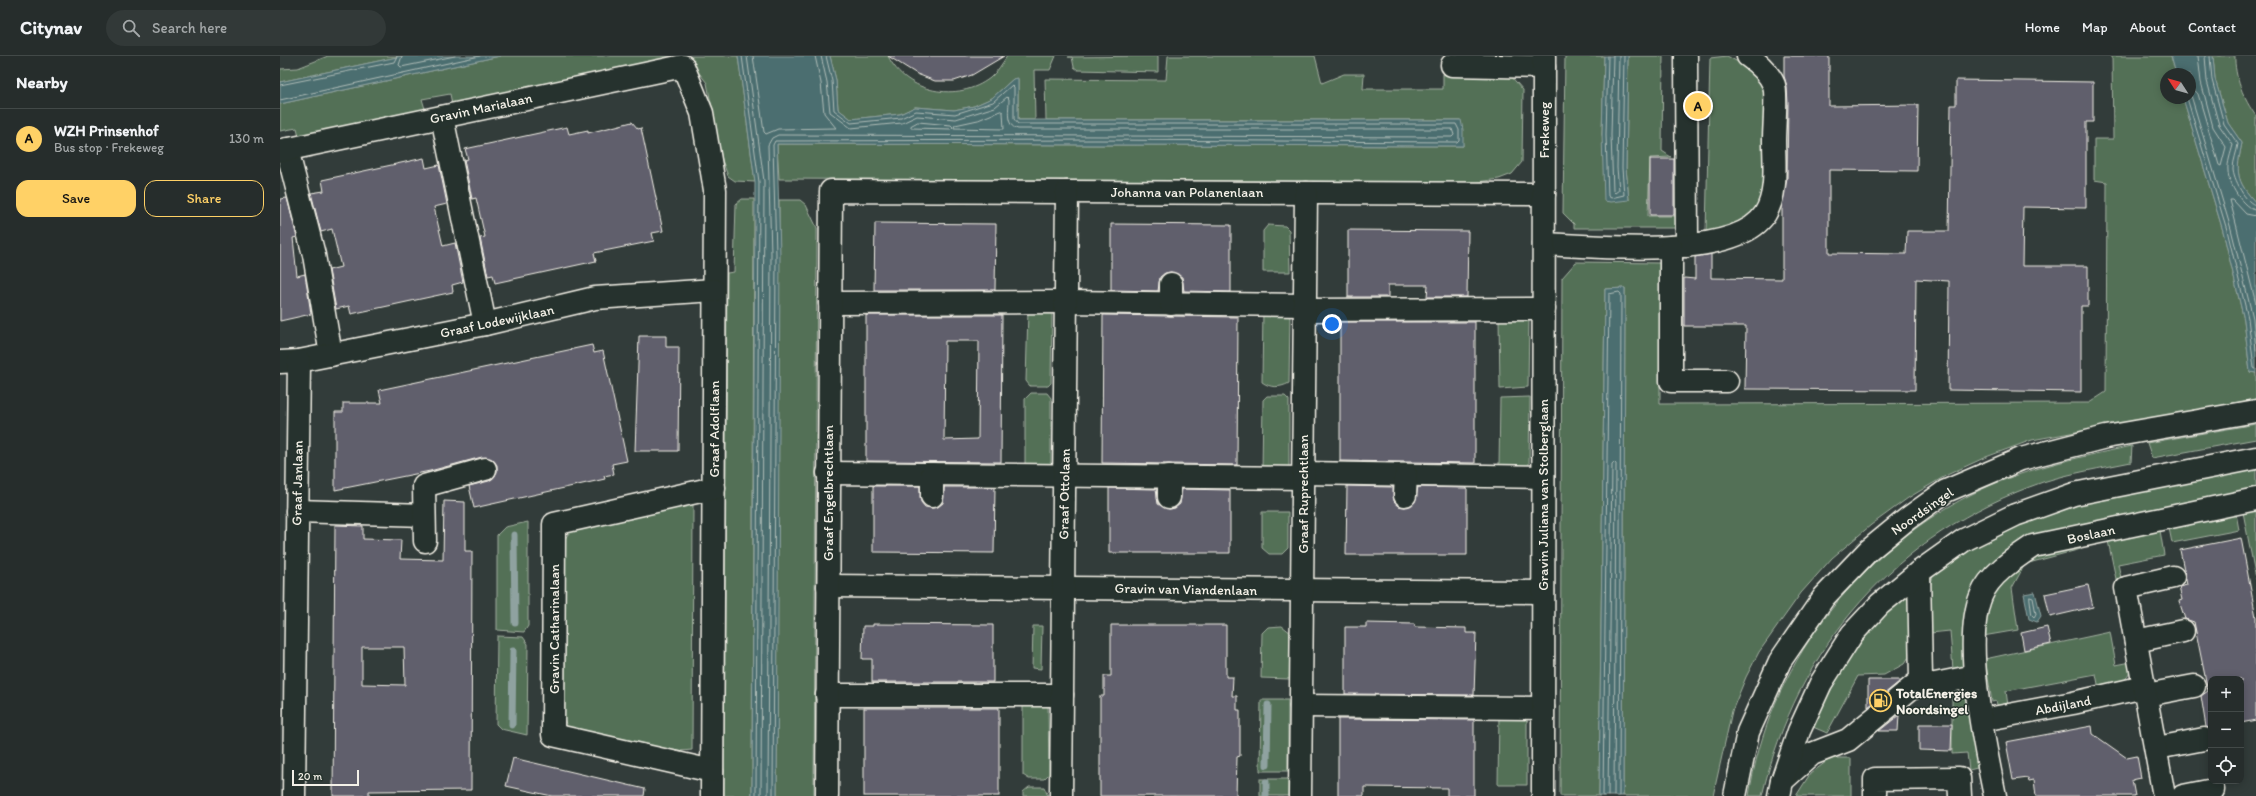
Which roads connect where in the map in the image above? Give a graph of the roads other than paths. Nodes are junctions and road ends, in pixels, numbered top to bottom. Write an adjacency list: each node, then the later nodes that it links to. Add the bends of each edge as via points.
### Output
1 (1686, 56): 13 (street)
2 (1748, 56): 13 (street, via 1760,65 1774,86 1774,176 1770,203 1756,224 1734,237)
3 (1544, 62): 4 (street, Frekeweg); 11 (street, Frekeweg)
4 (1452, 65)
5 (682, 66): 6 (street, Gravin Marialaan); 14 (street, Graaf Adolflaan, via 702,113 715,190)
6 (442, 117): 7 (street, Gravin Marialaan); 19 (street)
7 (283, 150): 20 (street, via 314,255)
8 (831, 191): 9 (street, Johanna van Polanenlaan); 16 (street, Graaf Engelbrechtlaan)
9 (1067, 192): 10 (street, Johanna van Polanenlaan); 15 (street, Graaf Ottolaan)
10 (1306, 193): 11 (street, Johanna van Polanenlaan); 17 (street, Graaf Ruprechtlaan)
11 (1544, 194): 12 (street, Gravin Juliana van Stolberglaan)
12 (1544, 244): 13 (street); 18 (street, Gravin Juliana van Stolberglaan)
13 (1679, 247): 22 (street, via 1671,381)
14 (714, 290): 19 (street, Graaf Lodewijklaan, via 595,298); 31 (street, Graaf Adolflaan)
15 (1066, 302): 16 (street, via 934,294); 17 (street, via 1171,294); 28 (street, Graaf Ottolaan)
16 (830, 303): 26 (street, Graaf Engelbrechtlaan)
17 (1305, 307): 18 (street, via 1408,301); 29 (street, Graaf Ruprechtlaan)
18 (1544, 309): 30 (street, Gravin Juliana van Stolberglaan)
19 (485, 324): 20 (street, Graaf Lodewijklaan)
20 (331, 355): 21 (street, Graaf Lodewijklaan)
21 (289, 361): 34 (street, Graaf Janlaan)
22 (1727, 381)
23 (2256, 411): 69 (street, Noordsingel, via 2106,437 2021,459 1946,491 1914,514 1868,551 1824,597 1780,661 1748,732)
24 (2256, 458): 37 (street, via 2074,494 2015,515 1964,540)
25 (485, 469): 35 (street, via 424,486)
26 (828, 473): 27 (street); 40 (street, Graaf Engelbrechtlaan)
27 (932, 474): 28 (street); 32 (street)
28 (1064, 474): 29 (street, via 1169,486); 41 (street, Graaf Ottolaan)
29 (1303, 476): 30 (street, via 1406,485); 42 (street, Graaf Ruprechtlaan)
30 (1543, 477): 43 (street, Gravin Juliana van Stolberglaan)
31 (714, 488): 58 (street, Graaf Adolflaan); 58 (street, Gravin Catharinalaan, via 554,524 553,735)
32 (932, 496)
33 (2256, 499): 46 (street, Boslaan, via 2034,546 2015,558 1994,577 1981,595 1974,631)
34 (297, 511): 35 (street); 38 (street, Graaf Janlaan)
35 (424, 514): 36 (street)
36 (425, 541)
37 (1919, 572): 47 (street); 59 (street, via 1880,604 1852,634 1821,683 1799,731)
38 (288, 575): 57 (street, Graaf Janlaan)
39 (2173, 577): 45 (street, via 2126,588)
40 (828, 586): 41 (street, Gravin van Viandenlaan); 51 (street, Graaf Engelbrechtlaan)
41 (1063, 588): 42 (street, Gravin van Viandenlaan); 50 (street, Graaf Ottolaan)
42 (1302, 590): 43 (street, Gravin van Viandenlaan); 52 (street, Graaf Ruprechtlaan)
43 (1543, 592): 53 (street, Gravin Juliana van Stolberglaan)
44 (2183, 631): 45 (street)
45 (2136, 641): 49 (street)
46 (1975, 676): 47 (street, via 1930,686); 54 (street, Boslaan)
47 (1921, 680): 59 (street, via 1848,740 1812,754)
48 (2194, 686): 49 (street, Abdijland)
49 (2145, 691): 54 (street, Abdijland); 56 (street)
50 (1062, 694): 51 (street); 66 (street, Graaf Ottolaan)
51 (827, 695): 65 (street, Graaf Engelbrechtlaan)
52 (1301, 706): 53 (street, via 1406,698); 67 (street, Graaf Ruprechtlaan)
53 (1543, 708): 68 (street, Gravin Juliana van Stolberglaan)
54 (1982, 720): 60 (street, Boslaan)
55 (2204, 739): 56 (street)
56 (2157, 748): 71 (street)
57 (287, 762): 63 (street, Graaf Janlaan)
58 (712, 771): 64 (street, Graaf Adolflaan)
59 (1780, 789)
60 (1993, 789): 61 (street)
61 (1960, 790): 70 (street, via 1959,778 1875,778)
62 (2213, 790): 72 (street)
63 (294, 796)
64 (712, 796)
65 (827, 796)
66 (1061, 796)
67 (1300, 796)
68 (1543, 796)
69 (1735, 796)
70 (1875, 796)
71 (2164, 796)
72 (2183, 796)

